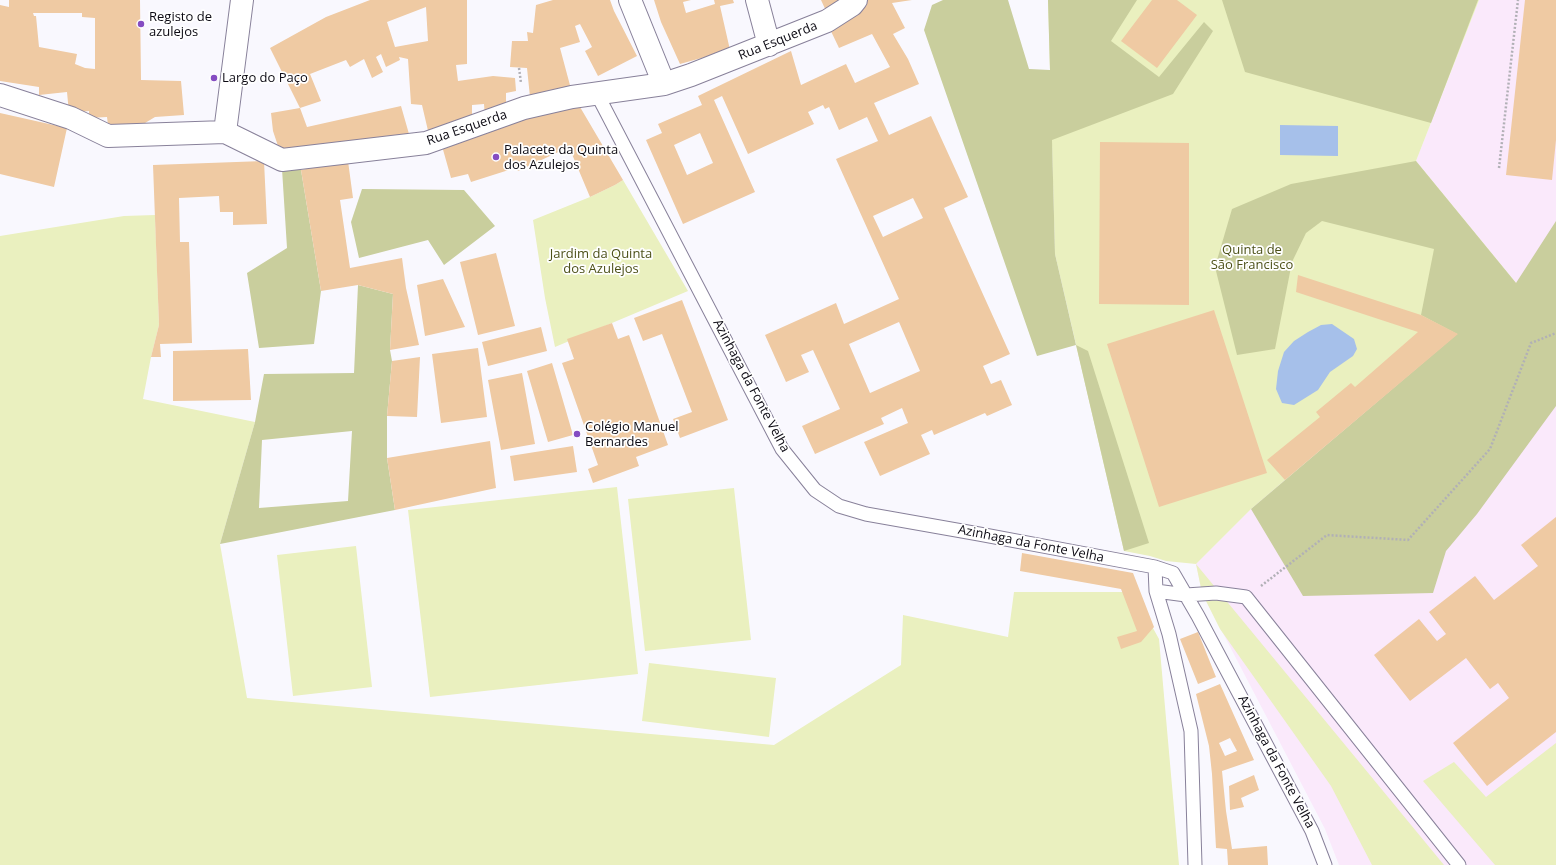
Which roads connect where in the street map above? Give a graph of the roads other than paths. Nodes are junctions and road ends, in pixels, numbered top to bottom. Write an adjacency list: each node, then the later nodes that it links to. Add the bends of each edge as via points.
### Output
1 (242, 0): 9 (street)
2 (630, 0): 6 (street)
3 (757, 0): 5 (street)
4 (856, 0): 5 (street, Rua Esquerda, via 827,21)
5 (769, 45): 6 (street, Rua Esquerda)
6 (664, 84): 7 (street, Rua Esquerda)
7 (597, 94): 9 (street, Rua Esquerda, via 524,108 426,143 282,160); 10 (lane, Azinhaga da Fonte Velha, via 782,449 815,490 840,506 866,514)
8 (0, 95): 9 (street, Rua Esquerda, via 71,118 108,136)
9 (225, 132)
10 (1155, 567): 11 (lane); 12 (lane, Azinhaga da Fonte Velha, via 1173,573)
11 (1156, 591): 12 (lane); 13 (lane, via 1169,634 1191,731)
12 (1186, 595): 14 (lane, Azinhaga da Fonte Velha, via 1312,831); 15 (lane, via 1216,593 1246,597)
13 (1195, 865)
14 (1326, 865)
15 (1459, 865)

